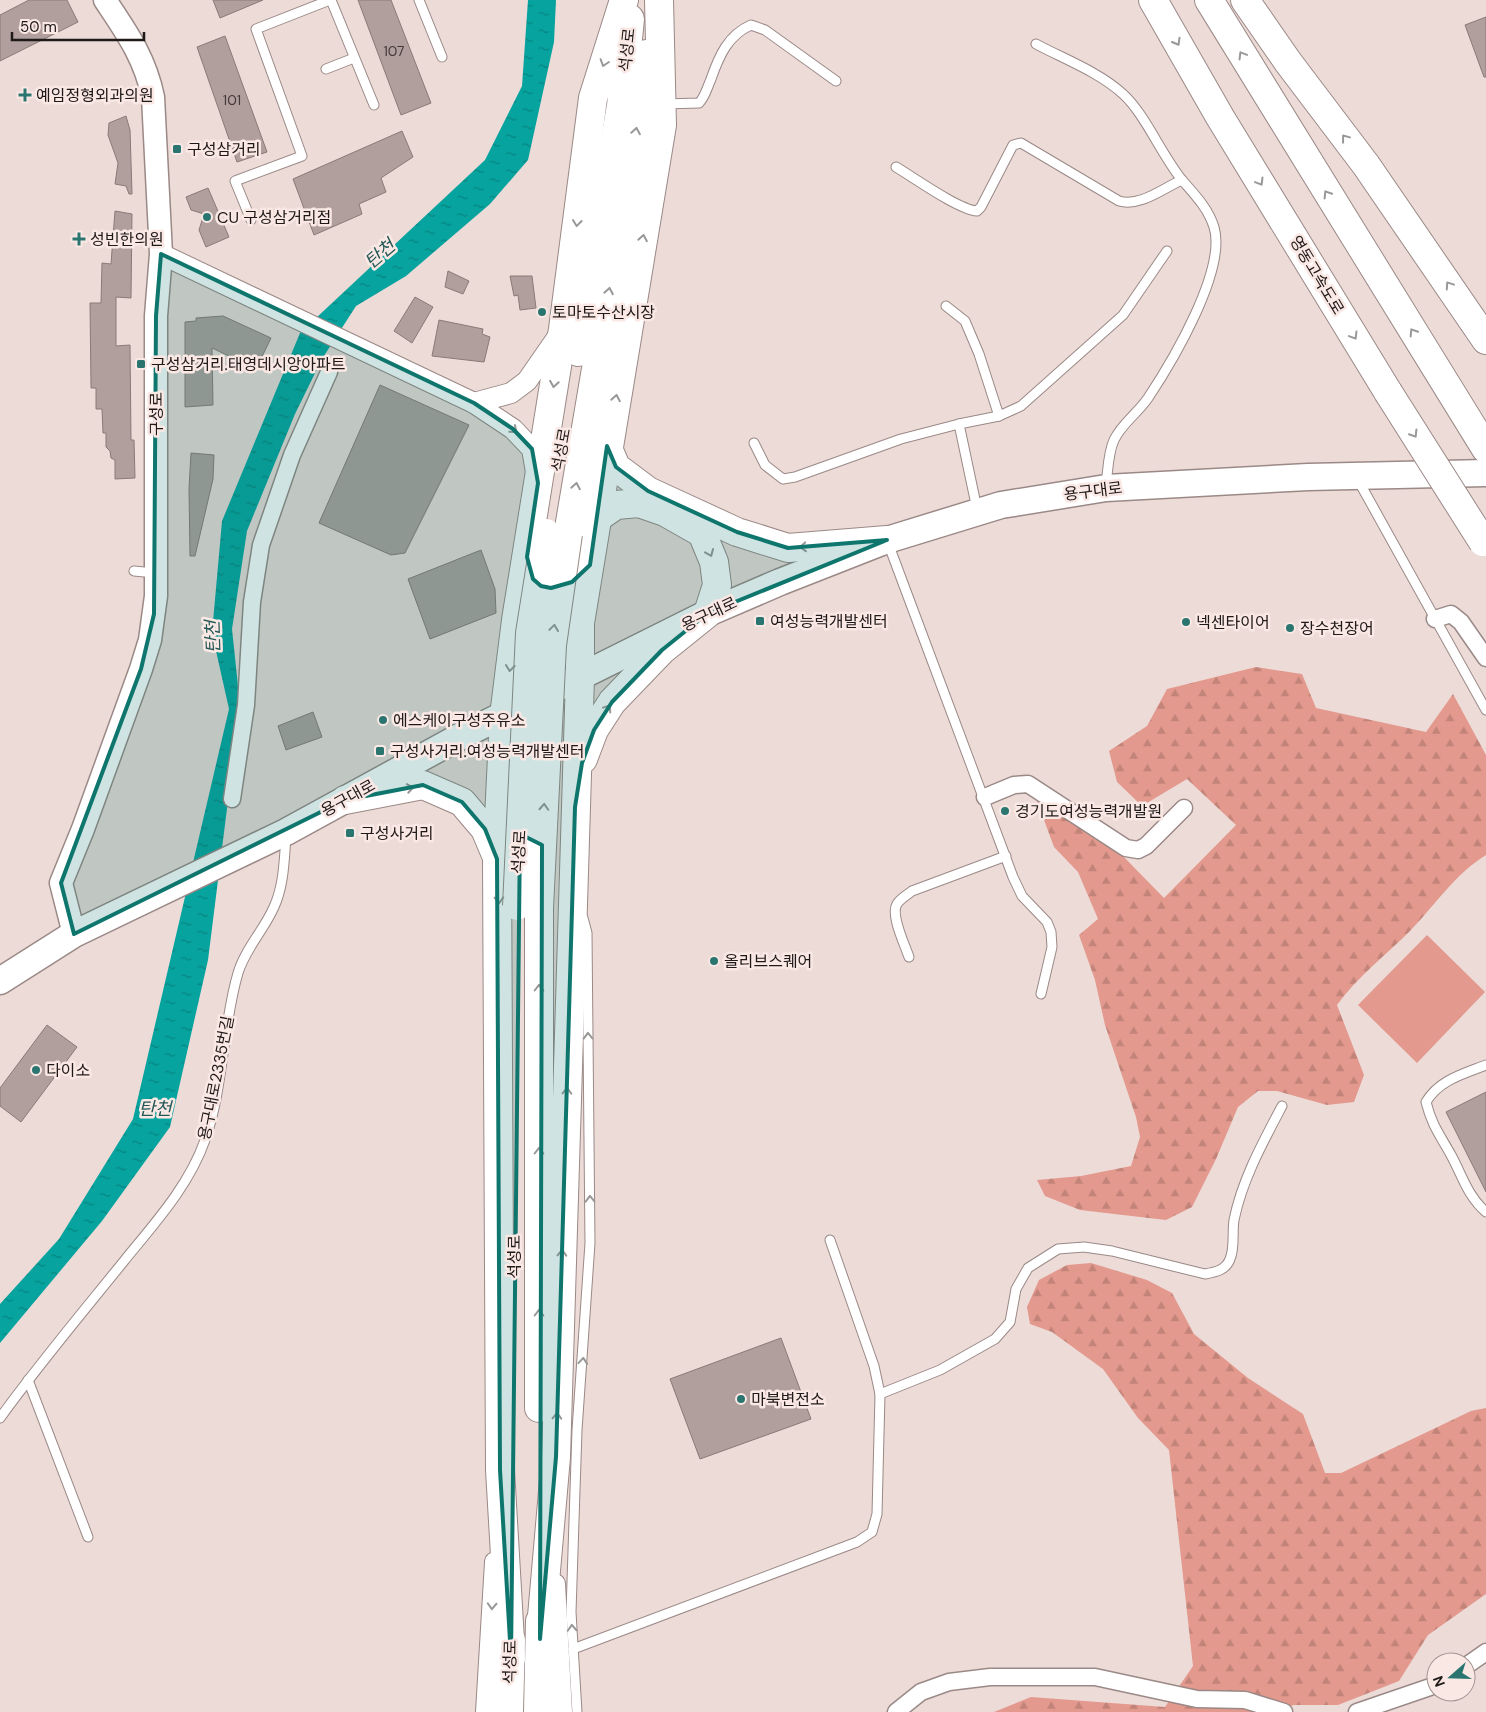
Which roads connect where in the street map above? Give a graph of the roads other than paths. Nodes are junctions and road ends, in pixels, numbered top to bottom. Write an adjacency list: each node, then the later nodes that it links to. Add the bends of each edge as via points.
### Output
1 (105, 0): 22 (main road, 구성로, via 138,50 148,72 153,97)
2 (330, 0): 13 (lane); 20 (lane, via 256,29 302,156 235,181)
3 (419, 0): 12 (lane)
4 (624, 0): 24 (highway, one-way to 24, via 593,98)
5 (632, 0): 39 (highway, 석성로, via 621,106)
6 (653, 0): 39 (highway, 석성로, one-way to 6, via 637,127)
7 (658, 0): 16 (highway)
8 (1153, 0): 41 (highway, 영동고속도로, one-way to 41, bridge, via 1220,117)
9 (1209, 0): 32 (highway, one-way to 9)
10 (1245, 0): 25 (highway, one-way to 10, via 1366,165)
11 (1036, 44): 19 (lane, via 1106,81 1123,94 1136,108)
12 (442, 57)
13 (354, 58): 14 (lane); 17 (lane)
14 (326, 69)
15 (836, 81): 16 (lane, via 765,30 751,25 729,40 699,103)
16 (661, 104): 31 (highway, one-way to 16, via 662,125)
17 (374, 106)
18 (896, 167): 19 (lane, via 971,210 981,207 1013,144 1017,143 1129,204)
19 (1182, 180): 36 (lane, via 1207,209 1217,248 1210,276 1179,345 1147,400 1114,440)
20 (251, 220)
21 (1167, 251): 28 (lane, via 1123,315 1021,406)
22 (161, 254): 27 (street); 45 (main road, 구성로, via 156,316)
23 (946, 306): 28 (lane, via 965,321)
24 (563, 329): 27 (street, via 527,381 511,393); 35 (highway, one-way to 35)
25 (1486, 340)
26 (329, 372): 53 (street, via 292,455 260,545 252,602 246,705)
27 (474, 403): 35 (street, one-way to 35, via 513,429 532,449)
28 (998, 416): 29 (lane)
29 (959, 424): 30 (lane, via 901,439 783,479 765,465); 37 (lane)
30 (754, 444)
31 (608, 446): 38 (highway); 40 (highway, one-way to 31, via 788,548 737,532 648,491 616,468)
32 (1486, 449)
33 (1486, 473): 34 (main road, 용구대로)
34 (1356, 476): 36 (main road, 용구대로); 47 (lane)
35 (538, 483): 42 (highway)
36 (1106, 488): 37 (main road, 용구대로, via 1001,505)
37 (978, 512): 40 (main road, 용구대로)
38 (598, 518): 43 (highway); 46 (highway, one-way to 46, via 616,505 639,503 665,512 702,533 714,562 718,585)
39 (557, 533): 61 (highway, 석성로, bridge, via 552,644)
40 (887, 540): 46 (main road, 용구대로); 52 (lane)
41 (1485, 544)
42 (527, 557): 43 (highway, via 533,579 541,586 551,588 572,582); 51 (highway, one-way to 51)
43 (590, 565): 49 (highway, via 580,623)
44 (134, 571): 45 (lane)
45 (157, 573): 62 (main road, 구성로, via 150,640 61,883)
46 (708, 613): 49 (main road, 용구대로); 55 (highway, one-way to 46, via 582,763 594,730 612,702 662,650)
47 (1435, 619): 48 (street, via 1452,614); 50 (lane)
48 (1486, 658)
49 (580, 677): 51 (main road, 용구대로); 55 (highway)
50 (1486, 710)
51 (504, 716): 54 (main road, 용구대로, via 462,735); 59 (highway)
52 (985, 796): 56 (street, via 1014,785 1028,784 1126,848 1138,850); 58 (lane)
53 (232, 799)
54 (345, 800): 57 (main road, 용구대로); 59 (highway, one-way to 59, via 423,785 462,802 486,829)
55 (575, 802): 60 (highway)
56 (1184, 808)
57 (286, 832): 62 (main road, 용구대로); 70 (lane, 용구대로2335번길, via 282,884 274,908 238,971 206,1139 196,1162 164,1212)
58 (1006, 856): 63 (lane, via 912,891 902,898 894,914); 65 (lane, via 1022,896 1047,922 1050,932 1052,947)
59 (497, 860): 60 (highway, via 514,837 529,838 554,850); 77 (highway, one-way to 77)
60 (573, 878): 73 (highway, one-way to 60); 76 (lane, one-way to 60, via 571,1612 577,1430 590,1243 587,933)
61 (528, 907): 75 (highway, 석성로, one-way to 61); 77 (highway, 석성로)
62 (74, 934): 64 (main road, 용구대로)
63 (909, 957)
64 (0, 981)
65 (1041, 994)
66 (1486, 1065): 68 (lane, via 1434,1089 1426,1102 1431,1122 1469,1193)
67 (1282, 1106): 71 (lane, via 1245,1184 1234,1220 1230,1259 1221,1271 1205,1274 1084,1246 1058,1250 1028,1268 1016,1289 1010,1322 995,1339 940,1370)
68 (1486, 1212)
69 (830, 1240): 71 (lane, via 874,1366)
70 (28, 1380): 72 (lane, 용구대로2335번길); 74 (lane)
71 (880, 1394): 76 (lane, via 878,1514 872,1532 857,1542 801,1565)
72 (0, 1418)
73 (556, 1457): 75 (highway); 83 (street, via 554,1575)
74 (88, 1537)
75 (540, 1639): 82 (highway, 석성로)
76 (573, 1648): 84 (lane)
77 (500, 1660): 79 (lane); 80 (street); 81 (highway, 석성로)
78 (1426, 1688): 87 (street)
79 (481, 1712)
80 (486, 1712)
81 (510, 1712)
82 (538, 1712)
83 (562, 1712)
84 (577, 1712)
85 (896, 1712): 86 (street, via 921,1692 948,1682 990,1677 1095,1677 1198,1699 1245,1700)
86 (1284, 1712)
87 (1357, 1712)

